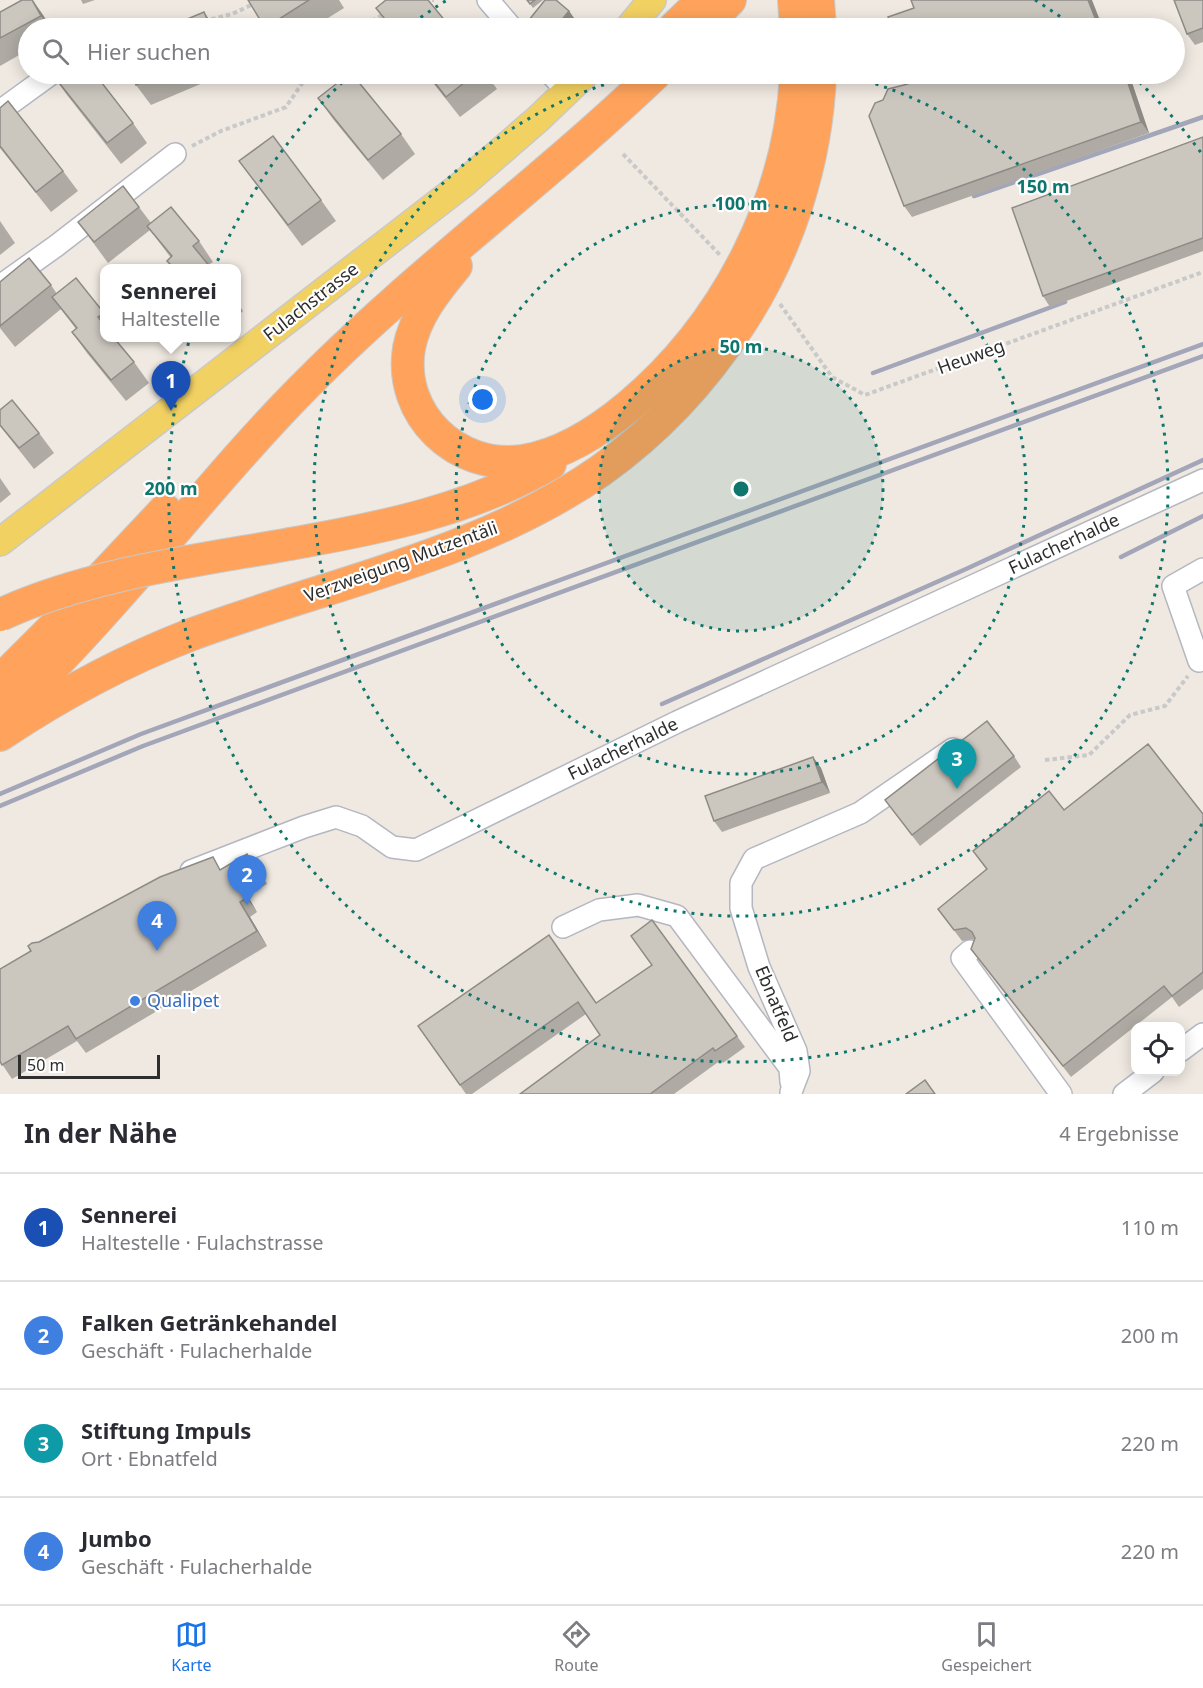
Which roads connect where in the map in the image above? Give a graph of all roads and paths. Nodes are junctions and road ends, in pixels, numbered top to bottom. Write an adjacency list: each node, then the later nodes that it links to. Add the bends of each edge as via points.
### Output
1 (262, 0): 9 (path)
2 (488, 0): 11 (street)
3 (652, 0): 12 (main road)
4 (703, 0): 13 (highway)
5 (730, 0): 14 (highway)
6 (794, 0): 15 (highway)
7 (819, 0): 16 (highway)
8 (394, 10): 10 (path)
9 (216, 18)
10 (377, 18)
11 (503, 18)
12 (637, 18)
13 (684, 18)
14 (712, 18)
15 (795, 18)
16 (820, 18)
17 (37, 84): 24 (street)
18 (302, 84): 25 (path, via 286,107 221,131)
19 (563, 84): 34 (main road, Fulachstrasse, via 538,118 464,183)
20 (617, 84): 38 (highway, via 362,303 287,373 140,538)
21 (644, 84): 27 (highway)
22 (795, 84): 32 (highway, via 780,170 741,269 679,357 640,396)
23 (819, 84): 40 (highway, Verzweigung Mutzentäli, via 810,153 771,271 711,366 672,409 625,451 570,490 500,526 420,558 157,649 73,690)
24 (0, 111)
25 (175, 154): 30 (street)
26 (623, 154): 28 (path)
27 (502, 210): 32 (highway, via 420,315 408,357 415,399 442,439 470,456 492,462 531,460); 39 (highway, via 376,318 298,392 87,631)
28 (728, 264)
29 (1203, 272): 31 (path, Heuweg, via 865,395 832,377)
30 (0, 285)
31 (777, 298)
32 (593, 434): 36 (highway, Verzweigung Mutzentäli, bridge, via 534,473 483,497 412,520 145,571 89,584)
33 (1203, 480): 43 (street, Fulacherhalde, via 677,722 416,850 392,847 362,826 336,818)
34 (0, 542)
35 (1203, 569): 37 (street, via 1173,586)
36 (0, 615)
37 (1202, 664): 42 (path, via 1165,706 1130,715 1089,755)
38 (0, 681)
39 (0, 714)
40 (0, 735)
41 (959, 745): 49 (street, Ebnatfeld, via 860,813 754,859 741,883 741,908 759,967 796,1051 798,1071)
42 (1045, 760)
43 (176, 876)
44 (563, 927): 49 (street, Ebnatfeld, via 599,910 638,906 677,916 790,1068)
45 (970, 951): 50 (street, via 962,958)
46 (1203, 1034): 47 (street)
47 (1185, 1047)
48 (1147, 1076): 51 (street)
49 (790, 1093)
50 (1062, 1094)
51 (1124, 1094)

